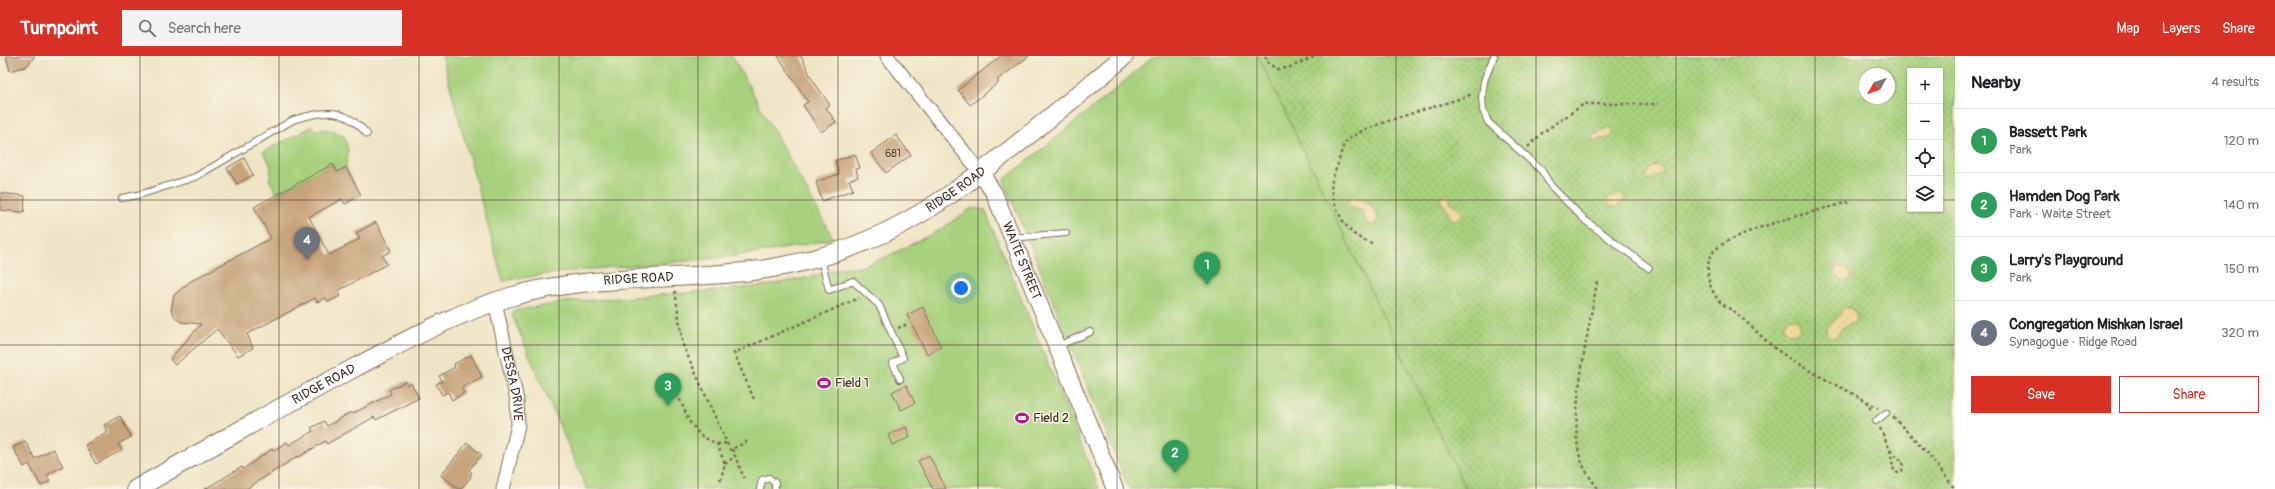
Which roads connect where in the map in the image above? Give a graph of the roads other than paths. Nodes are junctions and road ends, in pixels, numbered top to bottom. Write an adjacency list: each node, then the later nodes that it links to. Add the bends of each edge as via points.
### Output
1 (887, 56): 5 (street, WAITE STREET)
2 (1124, 56): 5 (main road, RIDGE ROAD)
3 (1494, 56): 10 (lane, via 1483,87 1484,110 1488,122 1542,171 1551,186 1581,216)
4 (367, 134): 6 (lane, via 356,121 342,114 324,112 309,115 294,120 195,177)
5 (981, 173): 8 (street, WAITE STREET, via 994,192); 9 (main road, RIDGE ROAD, via 956,192 902,225)
6 (122, 198)
7 (1066, 234): 8 (lane)
8 (1012, 238): 13 (street, WAITE STREET)
9 (820, 258): 11 (main road, RIDGE ROAD, via 749,272 553,287); 14 (lane, via 829,290 853,281 879,305 903,358 893,363)
10 (1649, 268)
11 (495, 302): 17 (main road, RIDGE ROAD, via 458,316 405,342); 18 (street, DESSA DRIVE, via 517,400 518,426)
12 (1090, 332): 13 (lane)
13 (1057, 346): 21 (street, WAITE STREET)
14 (900, 379)
15 (1886, 412): 16 (lane)
16 (1876, 421)
17 (136, 489)
18 (503, 489)
19 (760, 489): 20 (lane, via 762,480 769,478 775,483)
20 (775, 489)
21 (1115, 489)

